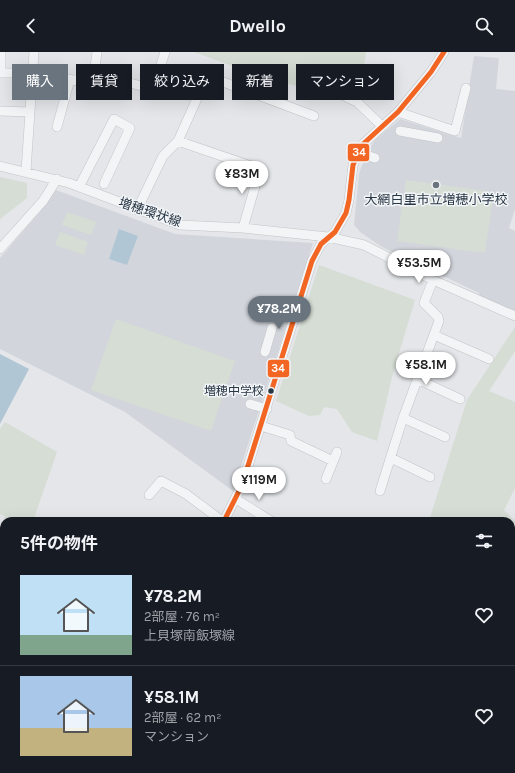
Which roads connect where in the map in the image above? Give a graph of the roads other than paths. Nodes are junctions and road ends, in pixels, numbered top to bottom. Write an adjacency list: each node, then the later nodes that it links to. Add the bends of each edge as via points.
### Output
1 (1, 52): 8 (street)
2 (34, 52): 6 (street)
3 (97, 52): 7 (street)
4 (165, 52): 12 (street, via 152,89)
5 (444, 52): 18 (street)
6 (33, 64)
7 (95, 64)
8 (0, 73): 9 (street)
9 (12, 73)
10 (70, 79): 11 (street); 22 (street)
11 (76, 80)
12 (132, 84)
13 (466, 88): 20 (street, via 455,131)
14 (31, 100): 17 (street)
15 (353, 100): 21 (street)
16 (0, 111): 17 (street)
17 (30, 112): 30 (street)
18 (398, 112): 20 (street); 21 (street)
19 (314, 116): 26 (street, via 207,76)
20 (429, 122): 24 (street)
21 (382, 126): 27 (street)
22 (57, 127)
23 (400, 131): 24 (street)
24 (424, 135): 25 (street)
25 (438, 138)
26 (178, 141): 34 (street, via 163,156); 35 (street, via 260,169)
27 (357, 152): 28 (street); 36 (street, via 346,213 335,232)
28 (375, 158)
29 (0, 166): 30 (street, 増穂環状線)
30 (26, 171): 31 (street, 増穂環状線)
31 (56, 179): 33 (street, 増穂環状線); 37 (street, via 43,201)
32 (104, 184): 33 (street, via 130,128 114,119)
33 (79, 186): 34 (street, 増穂環状線)
34 (137, 210): 35 (street, 増穂環状線, via 180,225)
35 (243, 228): 36 (street, 増穂環状線)
36 (328, 237): 38 (street, 増穂環状線, via 364,245); 43 (street, via 312,261)
37 (0, 249)
38 (433, 280): 39 (street, 増穂環状線); 41 (street, via 424,303 438,317)
39 (515, 316)
40 (272, 328): 42 (street)
41 (434, 335): 45 (street); 46 (street)
42 (268, 343): 43 (street); 44 (street)
43 (285, 348): 49 (street)
44 (265, 352)
45 (489, 359)
46 (417, 379): 47 (street); 50 (street)
47 (460, 399)
48 (250, 404): 49 (street)
49 (267, 409): 51 (street)
50 (403, 418): 52 (street); 54 (street)
51 (261, 426): 55 (street, via 290,435 291,441); 60 (street)
52 (446, 437)
53 (337, 452): 55 (street)
54 (391, 458): 56 (street); 58 (street)
55 (333, 461): 57 (street)
56 (430, 477)
57 (326, 479)
58 (380, 491)
59 (149, 495): 61 (street, via 161,481 186,494)
60 (236, 499): 62 (street); 63 (street)
61 (218, 517)
62 (225, 517)
63 (265, 517)

